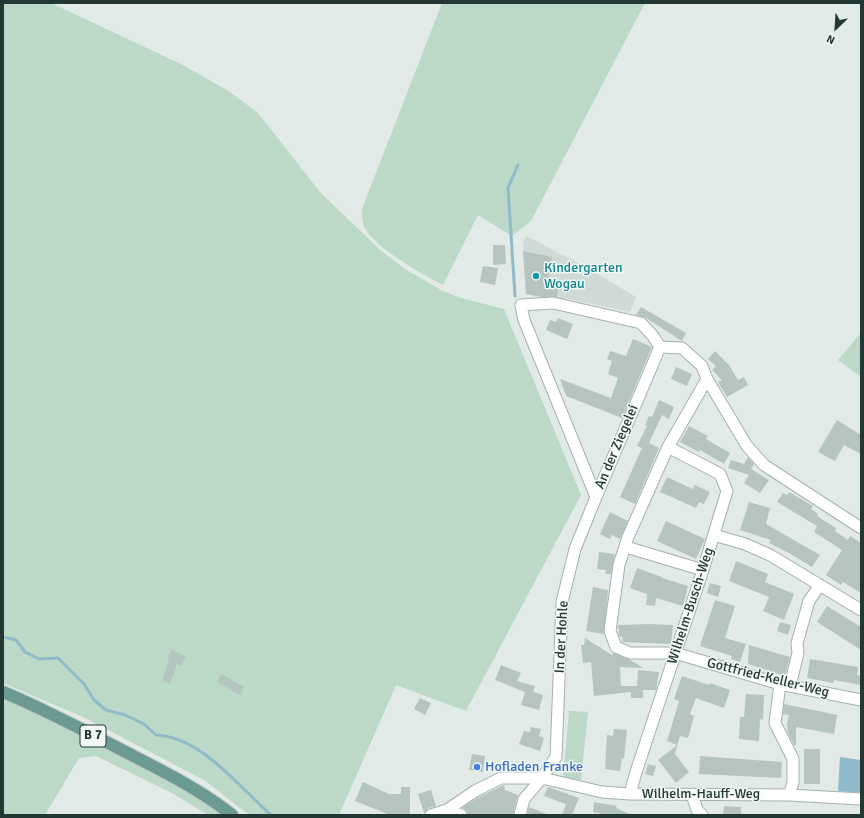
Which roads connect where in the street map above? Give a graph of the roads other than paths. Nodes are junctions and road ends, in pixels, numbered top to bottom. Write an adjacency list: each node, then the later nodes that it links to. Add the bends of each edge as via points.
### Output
1 (660, 346): 2 (street, via 682,348 702,366); 4 (street, An der Ziegelei); 4 (street, An der Ziegelei, via 641,323 553,303 521,305 524,320)
2 (707, 379): 3 (street, Gottfried-Keller-Weg); 5 (street, via 747,446 764,465)
3 (668, 447): 6 (street, Wilhelm-Busch-Weg, via 720,474 727,491); 7 (street, Gottfried-Keller-Weg, via 628,537)
4 (596, 497): 15 (street, In der Hohle, via 575,549 562,602 556,757)
5 (861, 528)
6 (714, 535): 8 (street, Wilhelm-Busch-Weg); 9 (street, via 770,555)
7 (626, 547): 8 (street); 11 (street, Gottfried-Keller-Weg, via 619,565 610,631 616,647 630,653)
8 (703, 570): 11 (street, Wilhelm-Busch-Weg)
9 (820, 585): 10 (street); 12 (street, via 809,601 797,643 798,653)
10 (861, 610)
11 (675, 653): 12 (street, Gottfried-Keller-Weg); 16 (street, Wilhelm-Busch-Weg)
12 (785, 685): 14 (street, Gottfried-Keller-Weg); 18 (street, via 775,723 793,759 793,783)
13 (3, 692): 22 (main road, B 7, via 161,771 210,798)
14 (861, 700)
15 (542, 778): 16 (street, Wilhelm-Hauff-Weg, via 602,792); 20 (street, Wilhelm-Hauff-Weg, via 501,778 475,791); 25 (street, In der Hohle, via 524,799)
16 (630, 794): 17 (street, Wilhelm-Hauff-Weg)
17 (692, 795): 18 (street, Wilhelm-Hauff-Weg); 21 (street)
18 (789, 795): 19 (street, Wilhelm-Hauff-Weg)
19 (861, 799)
20 (447, 810): 23 (street, Wilhelm-Hauff-Weg); 24 (street)
21 (698, 813)
22 (232, 815)
23 (431, 815)
24 (461, 815)
25 (520, 815)

